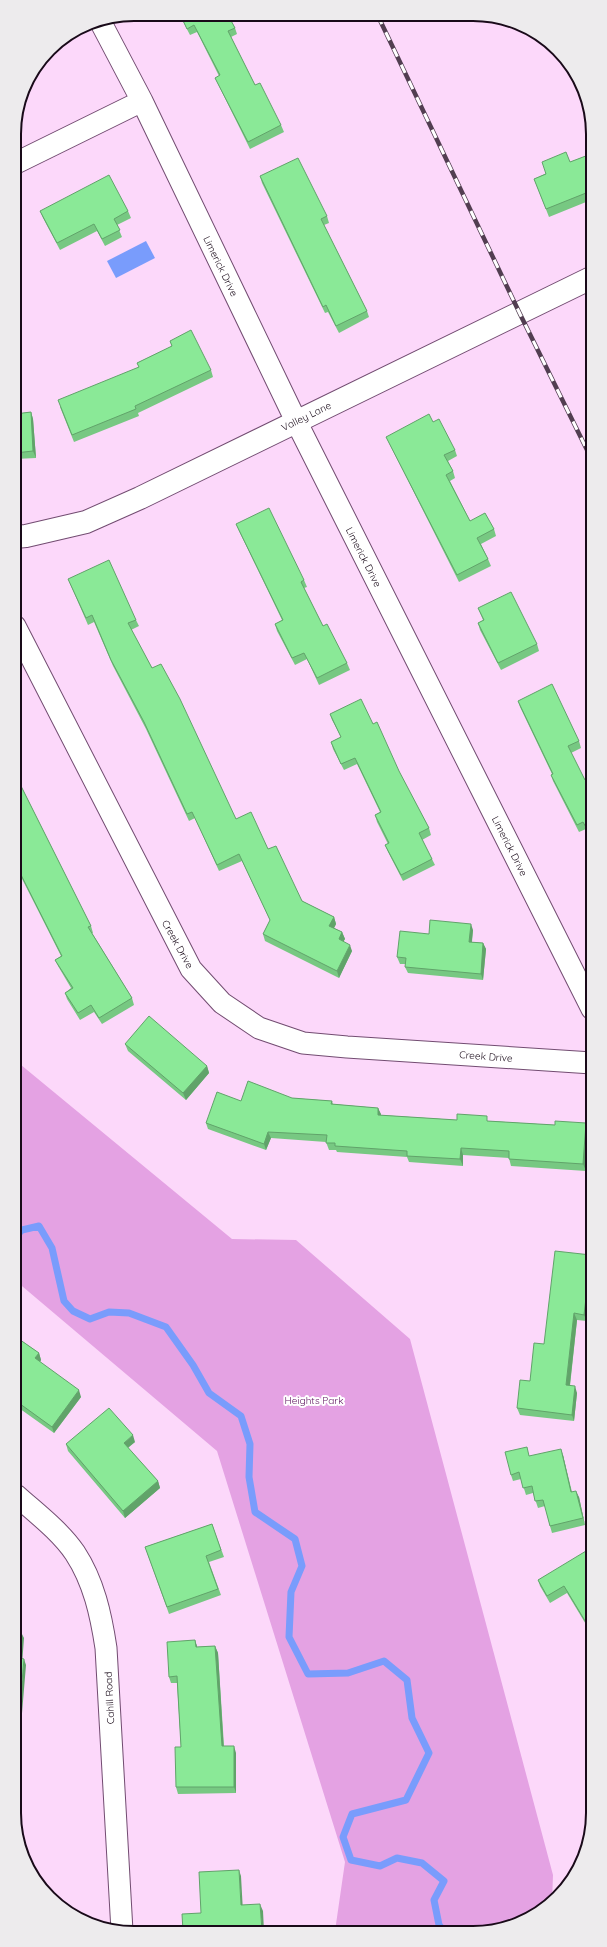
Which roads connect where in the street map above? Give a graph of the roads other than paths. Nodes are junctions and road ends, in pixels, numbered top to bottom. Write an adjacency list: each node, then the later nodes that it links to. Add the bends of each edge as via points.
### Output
1 (103, 26): 2 (street, Limerick Drive)
2 (142, 101): 3 (street); 5 (street, Limerick Drive)
3 (21, 161)
4 (586, 280): 5 (street, Valley Lane)
5 (296, 421): 6 (street, Valley Lane, via 86,522); 8 (street, Limerick Drive)
6 (21, 536)
7 (21, 638): 9 (street, Creek Drive, via 187,962 222,1003 259,1028 303,1043)
8 (586, 997)
9 (586, 1063)
10 (21, 1499): 11 (street, Cahill Road, via 53,1528 75,1553 90,1582 101,1614 106,1648)
11 (122, 1925)

